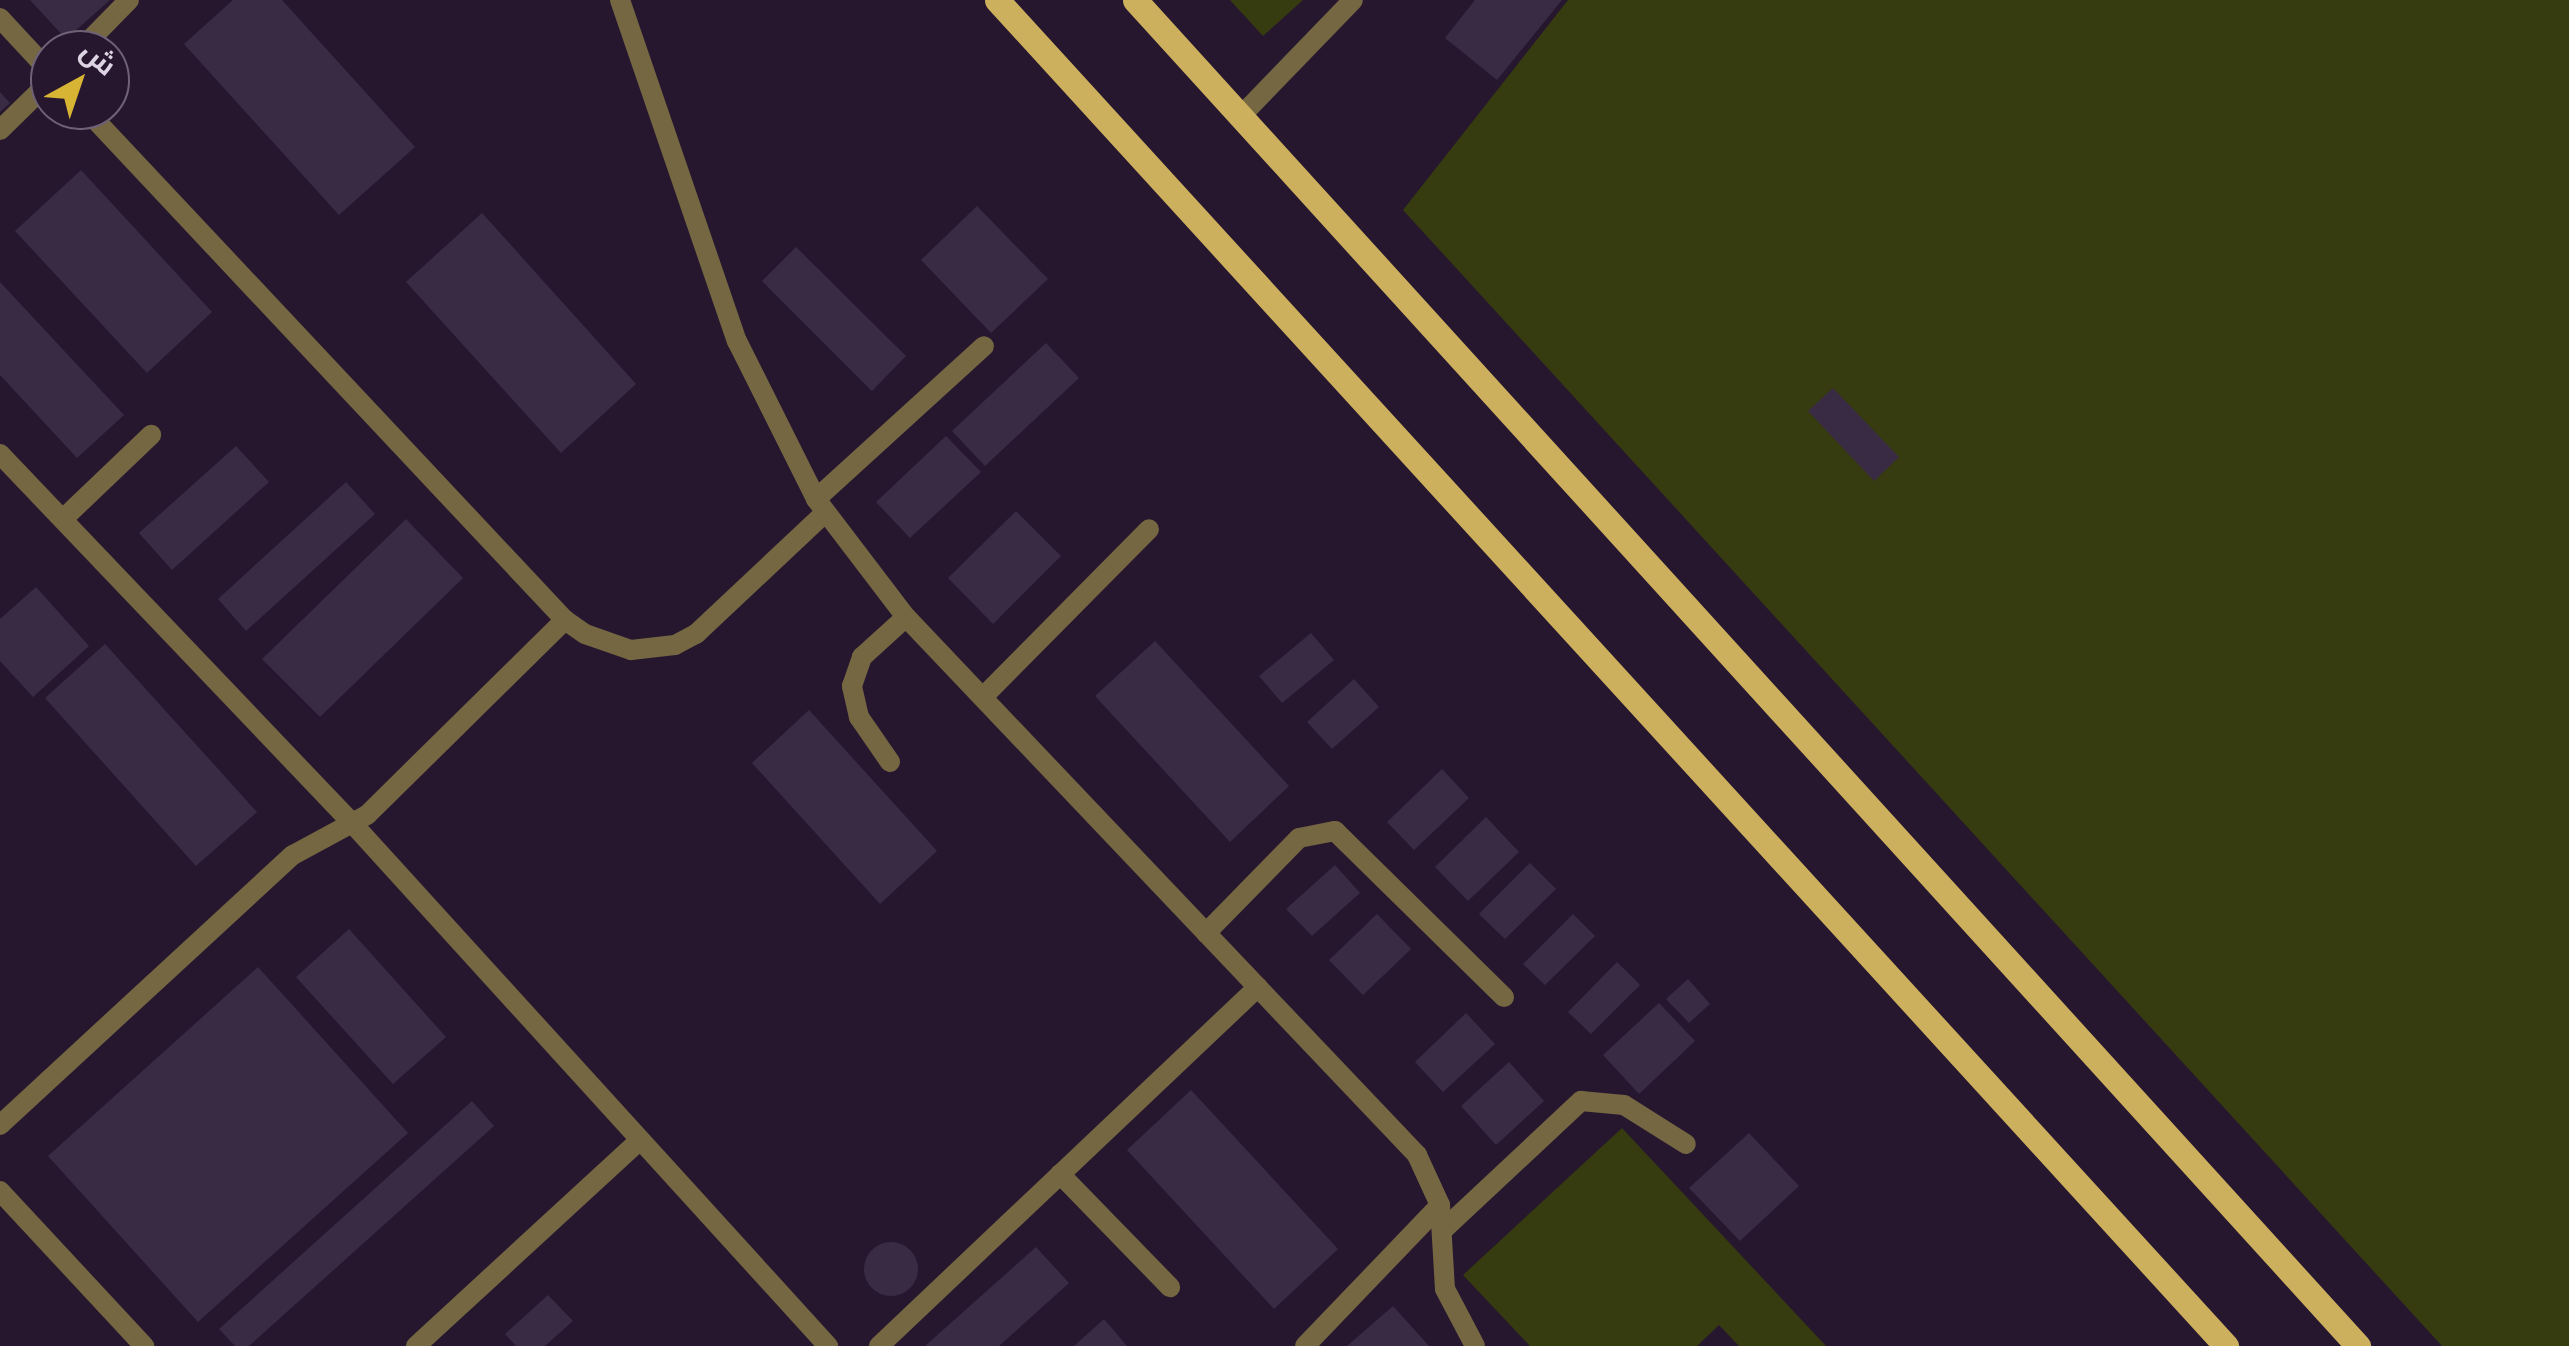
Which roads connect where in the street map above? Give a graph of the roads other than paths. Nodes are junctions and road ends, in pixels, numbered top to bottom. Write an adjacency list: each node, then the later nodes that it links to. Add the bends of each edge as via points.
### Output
1 (129, 0): 7 (street)
2 (620, 0): 16 (street, via 737,341)
3 (997, 0): 41 (main road)
4 (1135, 0): 10 (main road)
5 (1354, 0): 10 (street)
6 (0, 18): 8 (street)
7 (100, 30)
8 (30, 50)
9 (30, 101): 11 (street)
10 (1241, 116): 42 (main road)
11 (0, 130)
12 (105, 130): 20 (street)
13 (984, 346): 16 (street)
14 (151, 434): 17 (street)
15 (0, 454): 17 (street)
16 (821, 506): 19 (street); 20 (street, via 696,634 675,645 630,650)
17 (63, 519): 23 (street)
18 (1150, 528): 21 (street)
19 (906, 617): 21 (street); 22 (street, via 862,657 852,686 859,717)
20 (565, 620): 23 (street)
21 (983, 697): 24 (street)
22 (890, 762)
23 (353, 824): 27 (street, via 293,854); 28 (street)
24 (1206, 933): 25 (street); 26 (street, via 1299,838 1335,831)
25 (1258, 987): 30 (street); 32 (street, via 1417,1155)
26 (1504, 997)
27 (0, 1125)
28 (637, 1143): 36 (street); 37 (street)
29 (1686, 1144): 33 (street, via 1624,1105 1580,1101)
30 (1060, 1174): 34 (street); 38 (street)
31 (0, 1191): 35 (street)
32 (1440, 1205): 33 (street); 39 (street)
33 (1442, 1230): 40 (street, via 1445,1289)
34 (1170, 1287)
35 (144, 1346)
36 (416, 1346)
37 (828, 1346)
38 (879, 1346)
39 (1305, 1346)
40 (1474, 1346)
41 (2226, 1346)
42 (2358, 1346)

